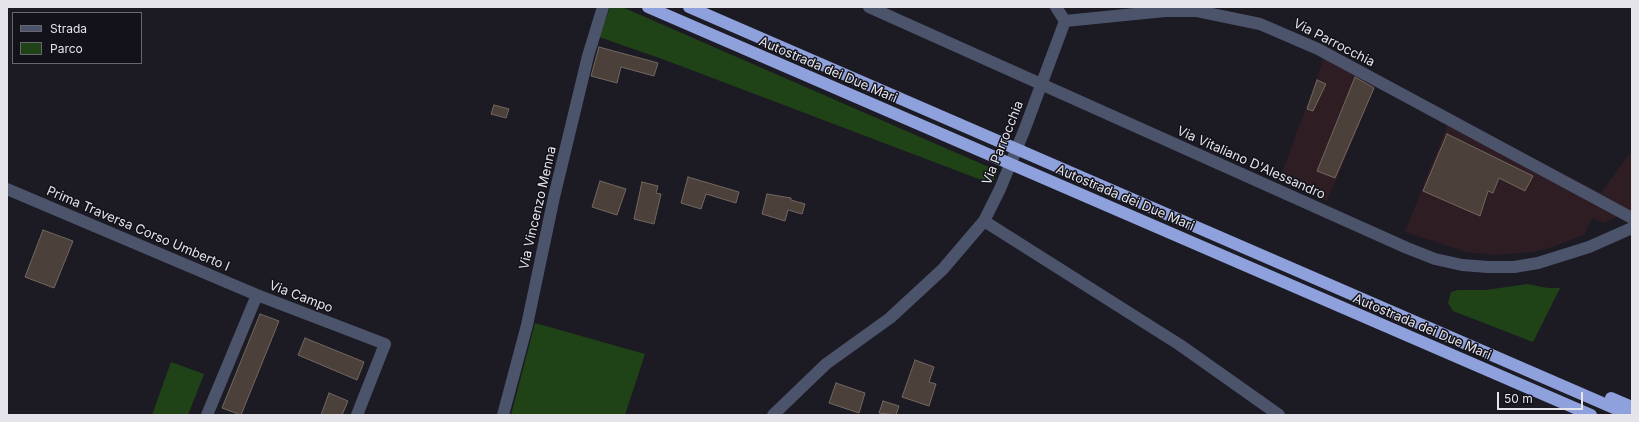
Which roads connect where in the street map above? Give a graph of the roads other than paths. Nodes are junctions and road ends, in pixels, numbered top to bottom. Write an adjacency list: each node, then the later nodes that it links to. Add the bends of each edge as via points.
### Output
1 (603, 7): 16 (street, Via Vincenzo Menna, via 588,56 527,325)
2 (648, 7): 19 (highway, Autostrada dei Due Mari)
3 (689, 7): 12 (highway, Autostrada dei Due Mari)
4 (869, 7): 10 (street, Via Vitaliano D'Alessandro, via 1435,259 1462,265 1514,267 1582,250)
5 (1056, 7): 6 (street)
6 (1065, 21): 8 (street, Via Parrocchia, via 1189,11 1260,24 1318,49); 9 (street, Via Parrocchia, via 1024,131)
7 (7, 189): 11 (street, Prima Traversa Corso Umberto I)
8 (1632, 218)
9 (984, 222): 17 (street, Via Parrocchia, via 943,269 890,318 826,364); 18 (street, via 1180,345)
10 (1632, 228)
11 (257, 295): 14 (street, Via Campo); 15 (street, Via Campo, via 384,344)
12 (1425, 326): 13 (highway); 20 (highway, Autostrada dei Due Mari)
13 (1632, 407)
14 (207, 415)
15 (357, 415)
16 (503, 415)
17 (772, 415)
18 (1278, 415)
19 (1591, 415)
20 (1630, 415)

